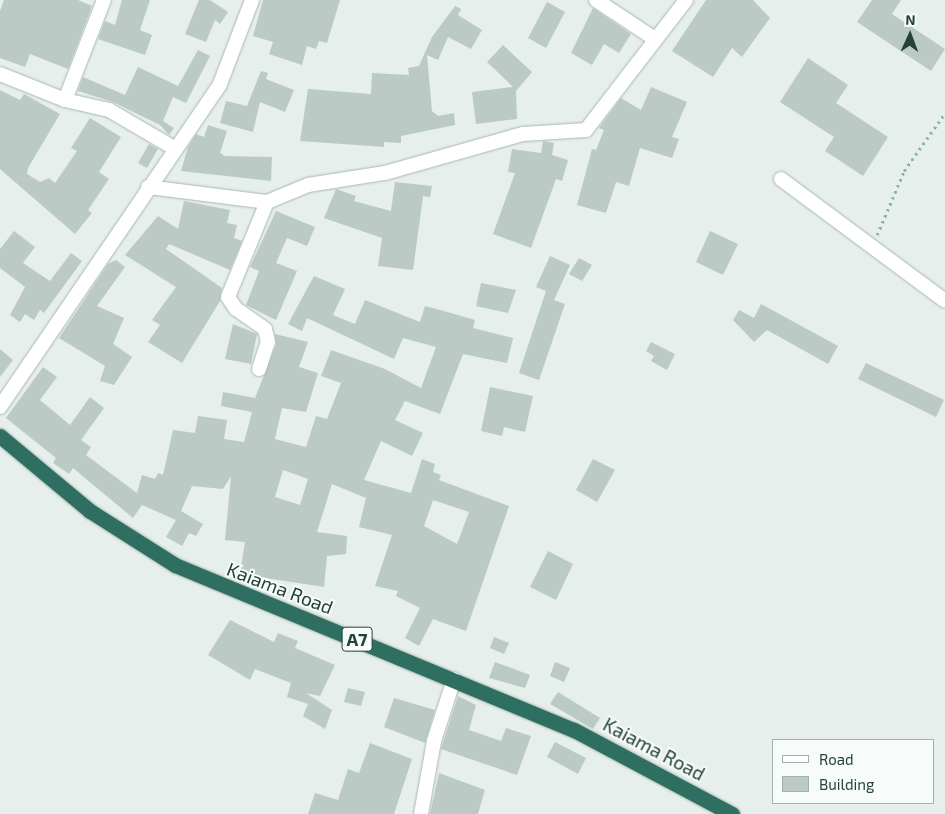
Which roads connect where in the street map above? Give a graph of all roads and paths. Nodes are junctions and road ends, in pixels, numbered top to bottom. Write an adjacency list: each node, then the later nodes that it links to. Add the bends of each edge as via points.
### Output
1 (104, 0): 7 (street)
2 (252, 0): 9 (street, via 220,84)
3 (596, 0): 5 (street)
4 (686, 0): 5 (street, via 667,30)
5 (655, 39): 12 (street, via 586,130 523,134 385,173 308,185)
6 (0, 74): 7 (street)
7 (65, 100): 9 (street, via 109,110)
8 (945, 112): 13 (path, via 904,171 888,205 877,236)
9 (174, 148): 11 (street)
10 (781, 179): 14 (street)
11 (148, 187): 12 (street); 16 (street)
12 (267, 202): 15 (street, via 228,297 236,309 265,329 268,342)
13 (883, 244)
14 (945, 301)
15 (258, 369)
16 (0, 407)
17 (0, 436): 18 (highway, Kaiama Road / A7, via 90,511 175,565)
18 (454, 679): 19 (street, via 434,741); 20 (highway, Kaiama Road / A7, via 574,730)
19 (421, 814)
20 (732, 814)

